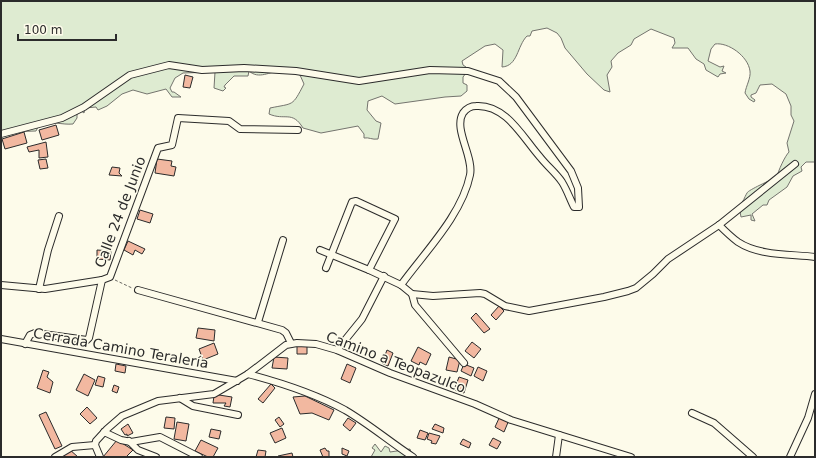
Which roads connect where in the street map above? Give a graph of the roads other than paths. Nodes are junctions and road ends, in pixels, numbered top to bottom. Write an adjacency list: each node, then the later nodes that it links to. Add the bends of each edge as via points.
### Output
1 (298, 130): 13 (street, Calle 24 de Junio, via 240,129 229,121 178,118 172,145 161,146 157,150 110,277)
2 (1, 134): 15 (street, via 62,118 84,107 130,75 169,65 202,70 244,68 289,71 359,81 419,71 468,71 499,81 516,97 571,171 578,188 579,207 574,207 561,180 512,123 490,108 473,106 463,113 461,120 470,165 464,192 448,222)
3 (795, 164): 5 (street)
4 (59, 216): 16 (street)
5 (719, 225): 9 (street, via 746,246 779,253); 18 (street, via 668,259 636,288 604,297 529,311 504,306 480,293 444,296)
6 (283, 240): 19 (street)
7 (320, 250): 8 (street)
8 (332, 256): 10 (street); 11 (street); 11 (street, via 352,202 358,201 395,219)
9 (815, 256)
10 (326, 268)
11 (370, 268): 12 (street)
12 (384, 276): 15 (street); 23 (street, via 362,319)
13 (102, 280): 16 (street, Calle 24 de Junio); 22 (street, via 89,338 86,340 35,333 30,335)
14 (1, 285): 16 (street, Calle 24 de Junio)
15 (401, 285): 18 (street)
16 (39, 289)
17 (138, 290): 19 (street)
18 (412, 294): 24 (street, via 415,305)
19 (258, 322): 21 (street, via 282,330)
20 (1, 339): 22 (street, Cerrada Camino Teralería)
21 (291, 343): 23 (street, Camino a Teopazulco, via 316,344); 25 (street)
22 (25, 344): 26 (street, Cerrada Camino Teralería)
23 (337, 350): 34 (street, Camino a Teopazulco, via 371,366 475,404 500,416)
24 (464, 363)
25 (248, 374): 26 (street); 41 (street, via 314,394 357,418)
26 (237, 381): 28 (street, via 214,394)
27 (815, 394): 32 (street)
28 (180, 398): 30 (street, via 193,406); 33 (street, via 158,401 122,416)
29 (692, 413): 44 (street, via 714,423)
30 (238, 415)
31 (815, 416): 32 (street)
32 (808, 418): 45 (street)
33 (102, 434): 35 (street); 36 (street)
34 (559, 435): 42 (street); 43 (street, Camino a Teopazulco)
35 (129, 441): 39 (street, via 138,450); 40 (street, via 160,437)
36 (95, 445): 37 (street, via 72,447); 38 (street)
37 (55, 457)
38 (100, 457)
39 (156, 457)
40 (200, 457)
41 (413, 457)
42 (556, 457)
43 (630, 457)
44 (753, 457)
45 (790, 457)

